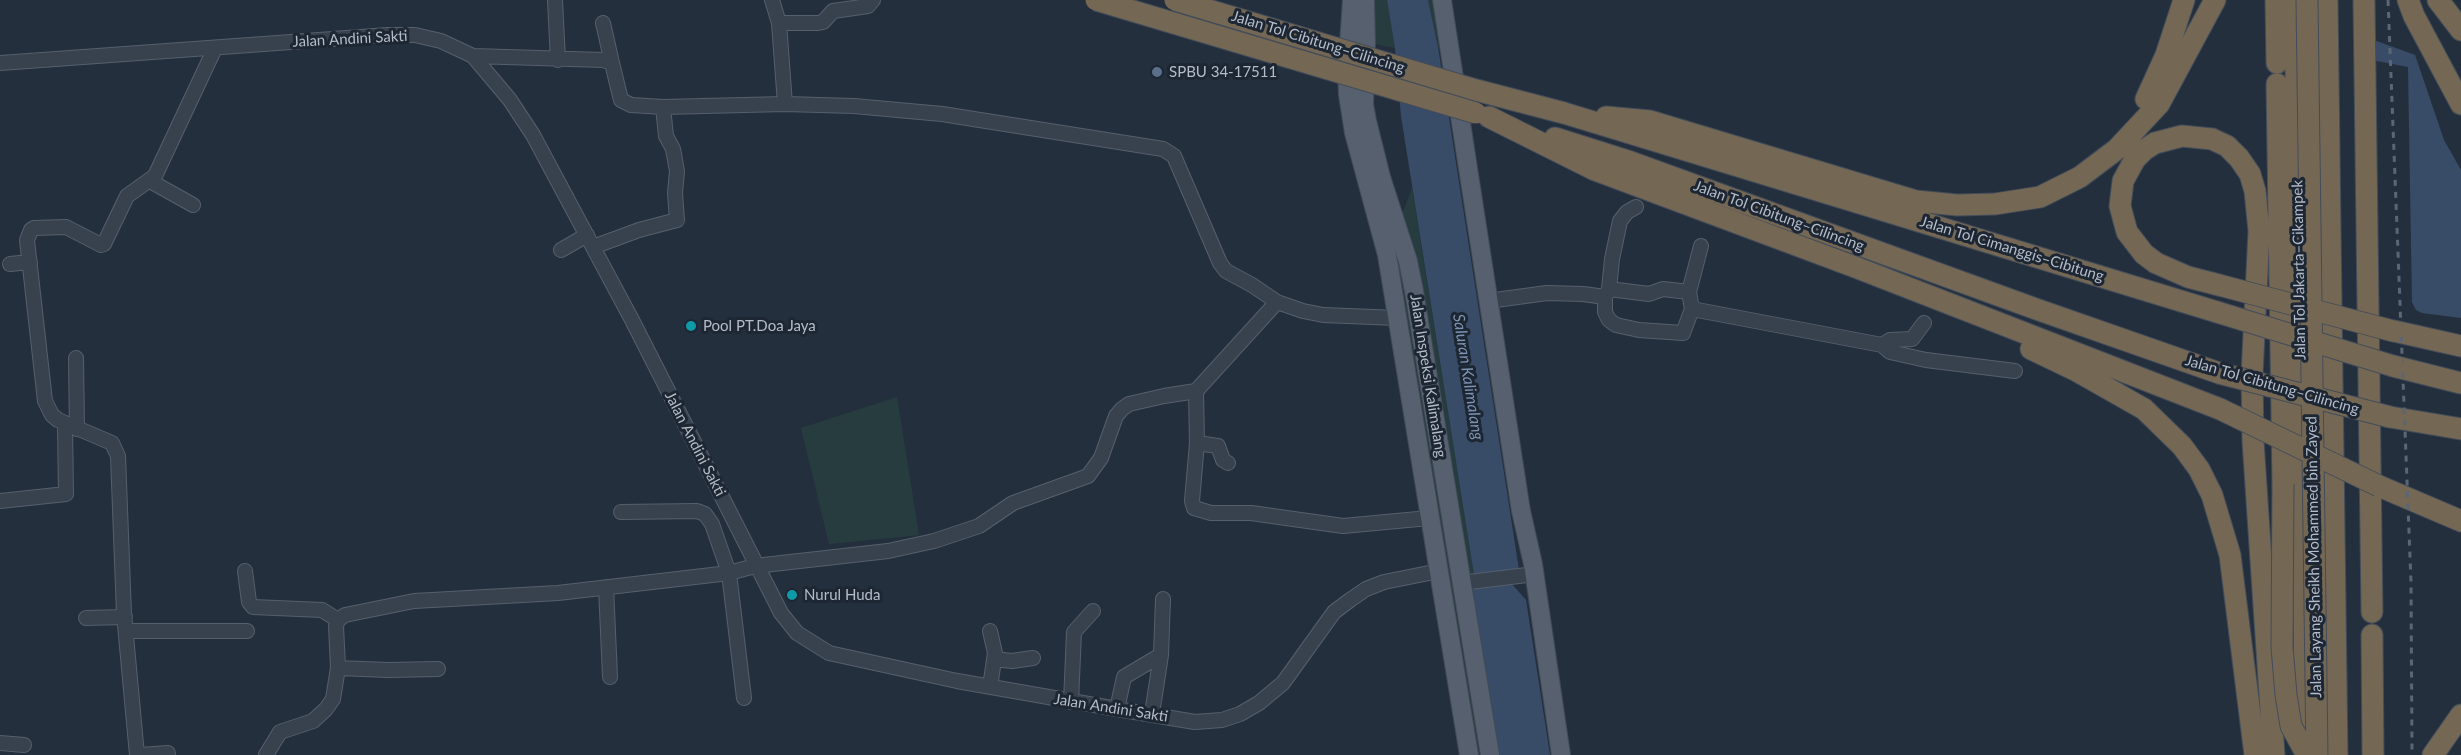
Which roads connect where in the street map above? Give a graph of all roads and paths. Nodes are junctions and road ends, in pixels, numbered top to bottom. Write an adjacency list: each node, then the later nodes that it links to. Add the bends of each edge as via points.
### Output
1 (555, 0): 26 (street)
2 (772, 0): 22 (street)
3 (873, 0): 22 (street, via 868,6 832,11 823,22)
4 (1096, 0): 32 (highway, Jalan Tol Cibitung–Cilincing, bridge)
5 (1115, 0): 30 (main road)
6 (1159, 0): 30 (main road)
7 (1176, 0): 32 (highway, Jalan Tol Cibitung–Cilincing, bridge)
8 (1352, 0): 30 (main road, Jalan Inspeksi Kalimalang)
9 (1365, 0): 30 (main road, Jalan Inspeksi Kalimalang)
10 (1442, 0): 32 (main road)
11 (2184, 0): 37 (highway, via 2153,88)
12 (2215, 0): 37 (highway, via 2159,104)
13 (2276, 0): 29 (highway)
14 (2295, 0): 109 (highway, Jalan Tol Jakarta–Cikampek)
15 (2307, 0): 110 (highway, Jalan Layang Sheikh Mohammed bin Zayed, bridge)
16 (2318, 0): 111 (highway, Jalan Layang Sheikh Mohammed bin Zayed, bridge)
17 (2327, 0): 112 (highway, Jalan Tol Jakarta–Cikampek)
18 (2364, 0): 80 (highway)
19 (2408, 0): 34 (highway)
20 (2438, 0): 23 (highway)
21 (603, 23): 28 (street)
22 (779, 23): 33 (street)
23 (2461, 30)
24 (213, 53): 25 (street, Jalan Andini Sakti, via 365,36 415,35 441,41); 27 (street, Jalan Andini Sakti); 38 (street)
25 (473, 56): 26 (street); 42 (street, Jalan Andini Sakti, via 533,135)
26 (558, 60): 28 (street)
27 (0, 63)
28 (612, 63): 35 (street, via 621,100 631,105)
29 (2277, 63)
30 (1364, 69): 32 (main road, bridge); 41 (main road, Jalan Inspeksi Kalimalang, via 1366,121)
31 (2277, 84): 109 (highway, bridge, via 2282,647 2291,726)
32 (1464, 100): 36 (highway, Jalan Tol Cibitung–Cilincing); 47 (highway, via 1595,170); 50 (main road); 64 (highway, Jalan Tol Cibitung–Cilincing, bridge, via 2219,373 2390,417)
33 (785, 104): 35 (street); 51 (street, via 942,114 1163,149 1174,156 1226,272)
34 (2461, 104)
35 (663, 107): 42 (street, via 666,136 677,171 677,220)
36 (1564, 113): 37 (highway, via 1650,121 1905,198 1956,205 2040,197 2080,177); 61 (highway, Jalan Tol Cimanggis–Cibitung, bridge, via 2393,366)
37 (2117, 149)
38 (150, 181): 39 (street); 45 (street, via 127,196 104,244 66,227 41,227 31,230 27,240)
39 (193, 205)
40 (1636, 207): 49 (street, via 1620,220)
41 (1389, 228): 53 (main road, Jalan Inspeksi Kalimalang); 76 (main road, Jalan Inspeksi Kalimalang, via 1414,291)
42 (590, 241): 44 (street); 71 (street, Jalan Andini Sakti)
43 (1701, 246): 48 (street)
44 (561, 250)
45 (30, 262): 46 (street); 63 (street, via 45,401 52,415)
46 (10, 264)
47 (1854, 267): 70 (highway, bridge, via 2220,409); 107 (highway, via 2077,371 2144,409 2181,446 2212,495 2230,555)
48 (1689, 292): 49 (street, via 1663,289 1649,294); 52 (street)
49 (1607, 293): 50 (street, via 1546,293); 52 (street, via 1604,306 1609,320 1632,329 1683,333)
50 (1488, 301): 75 (main road, via 1521,511)
51 (1277, 302): 53 (street, via 1323,315); 62 (street)
52 (1692, 309): 57 (street)
53 (1397, 318): 69 (main road, Jalan Inspeksi Kalimalang)
54 (1924, 323): 57 (street, via 1912,339 1890,340)
55 (2393, 331): 56 (highway); 58 (highway); 108 (highway, bridge, via 2219,285 2188,277 2156,263 2127,232 2120,206 2123,181 2135,159 2156,143 2182,136 2212,139 2239,158 2255,191 2259,231 2252,375 2253,441)
56 (2461, 340)
57 (1882, 345): 60 (street, via 1890,352 1926,360)
58 (2461, 346)
59 (76, 358): 63 (street)
60 (2015, 371)
61 (2461, 383)
62 (1196, 391): 65 (street); 71 (street, via 1130,404 1116,416 1101,458 1088,476 1013,503 979,526 888,551)
63 (71, 427): 67 (street, via 66,494); 83 (street, via 112,443 116,450)
64 (2461, 429)
65 (1197, 443): 66 (street, via 1218,447); 69 (street, via 1192,501 1198,510 1343,526)
66 (1228, 464)
67 (0, 501)
68 (621, 512): 74 (street, via 705,514)
69 (1429, 518): 73 (main road, Jalan Inspeksi Kalimalang)
70 (2461, 521)
71 (755, 566): 74 (street); 93 (street, Jalan Andini Sakti, via 790,625 829,653)
72 (245, 571): 82 (street, via 253,608 318,604)
73 (1439, 571): 97 (street, Jalan Andini Sakti, via 1384,582 1350,600 1334,612 1283,683 1240,714 1195,722); 104 (main road, Jalan Inspeksi Kalimalang)
74 (729, 573): 77 (street); 94 (street)
75 (1535, 574): 76 (street); 106 (main road)
76 (1465, 582): 105 (main road, Jalan Inspeksi Kalimalang)
77 (606, 587): 82 (street, via 414,601 345,615); 92 (street)
78 (1163, 599): 87 (street)
79 (1093, 611): 95 (street, via 1074,632)
80 (2372, 612)
81 (86, 618): 83 (street)
82 (338, 620): 90 (street, via 335,635)
83 (125, 624): 84 (street); 102 (street)
84 (247, 631)
85 (990, 631): 89 (street)
86 (2372, 634): 113 (highway)
87 (1161, 656): 96 (street, via 1124,677); 97 (street)
88 (1034, 658): 89 (street)
89 (994, 659): 93 (street)
90 (339, 668): 91 (street); 103 (street, via 333,699 326,709 309,724 280,732)
91 (438, 669)
92 (609, 677)
93 (990, 687): 95 (street, Jalan Andini Sakti)
94 (744, 698)
95 (1071, 702): 96 (street, Jalan Andini Sakti)
96 (1117, 710): 97 (street, Jalan Andini Sakti)
97 (1152, 714)
98 (2461, 716): 114 (highway)
99 (0, 743): 100 (street)
100 (24, 745)
101 (168, 753): 102 (street)
102 (139, 755)
103 (266, 755)
104 (1469, 755)
105 (1490, 755)
106 (1561, 755)
107 (2255, 755)
108 (2274, 755)
109 (2306, 755)
110 (2316, 755)
111 (2327, 755)
112 (2337, 755)
113 (2373, 755)
114 (2433, 755)

